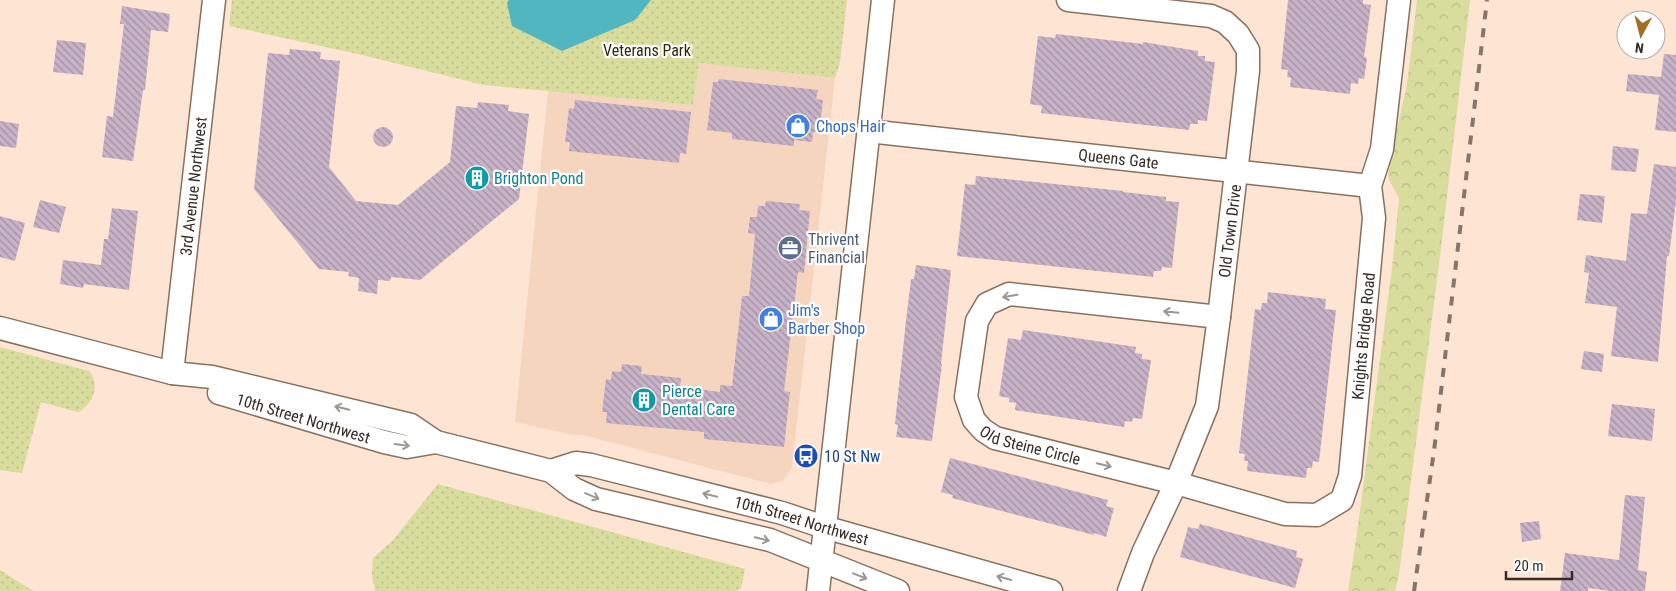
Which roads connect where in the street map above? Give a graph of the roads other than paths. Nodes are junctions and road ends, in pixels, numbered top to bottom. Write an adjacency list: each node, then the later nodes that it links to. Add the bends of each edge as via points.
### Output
1 (214, 0): 10 (street, 3rd Avenue Northwest)
2 (883, 0): 5 (street)
3 (1068, 0): 6 (street, Old Town Drive, via 1211,16 1225,22 1238,34 1248,50 1248,72)
4 (1399, 0): 7 (street, Knights Bridge Road, via 1382,149)
5 (868, 131): 6 (street, Queens Gate); 13 (street)
6 (1237, 171): 7 (street, Queens Gate); 8 (street, Old Town Drive)
7 (1370, 186): 12 (street, Knights Bridge Road, via 1374,218 1350,476 1342,500 1317,515 1285,514)
8 (1219, 317): 12 (street, Old Town Drive, via 1207,406); 12 (street, Old Steine Circle, one-way to 12, via 1009,294 987,304 977,320 966,397 974,420 983,430 995,438)
9 (0, 328): 10 (street, 10th Street Northwest)
10 (172, 373): 11 (street, 10th Street Northwest, via 212,377 401,423 436,442)
11 (551, 471): 13 (street, 10th Street Northwest, one-way to 11, via 782,513 591,465 576,463); 14 (street, 10th Street Northwest, one-way to 14, via 574,489 596,499 770,540)
12 (1176, 483): 18 (street, Old Town Drive)
13 (824, 527): 14 (street); 17 (street, 10th Street Northwest, one-way to 13)
14 (821, 560): 15 (street); 16 (street, 10th Street Northwest, one-way to 16)
15 (818, 591)
16 (898, 591)
17 (1051, 591)
18 (1129, 591)

